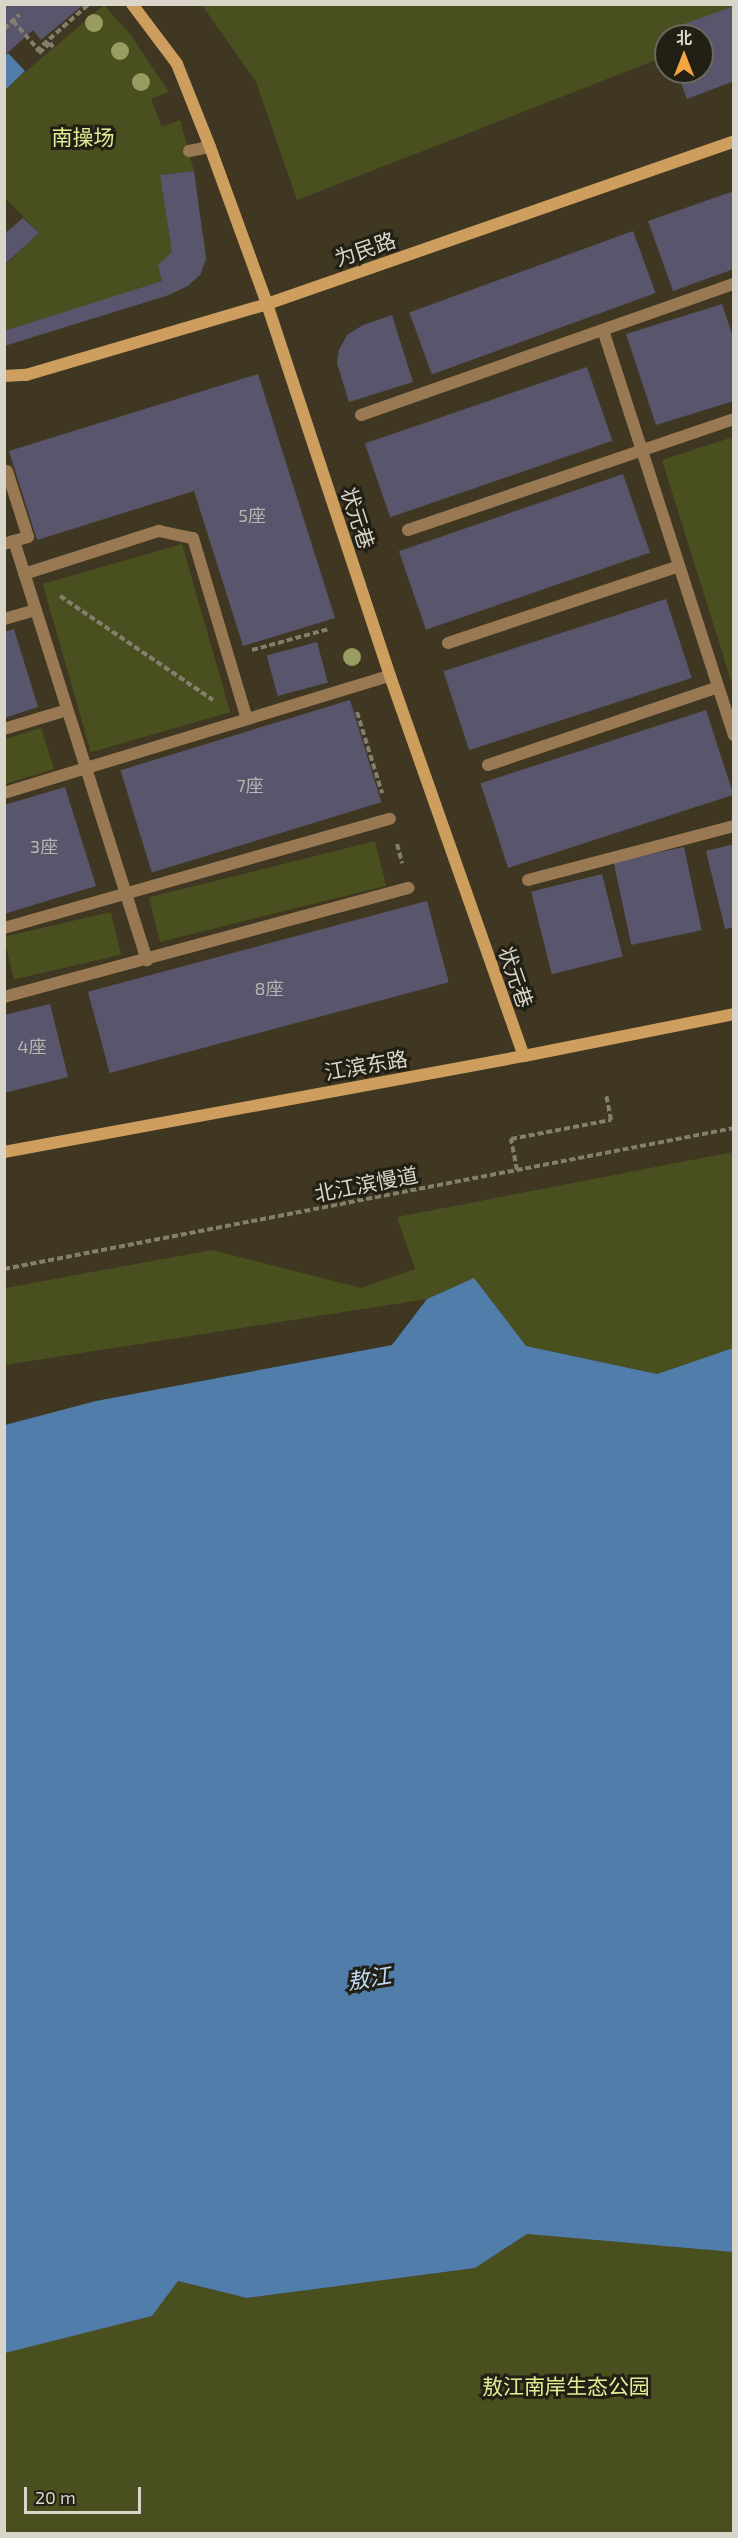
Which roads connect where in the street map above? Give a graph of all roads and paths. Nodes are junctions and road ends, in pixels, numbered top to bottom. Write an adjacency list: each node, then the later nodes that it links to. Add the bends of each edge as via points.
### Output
1 (89, 4): 7 (path)
2 (132, 4): 9 (street, 状元巷, via 177,64)
3 (19, 15): 4 (path)
4 (13, 21): 5 (path); 7 (path)
5 (4, 28)
6 (53, 47): 7 (path, via 50,43)
7 (39, 53)
8 (734, 141): 12 (street, 为民路)
9 (210, 147): 10 (street); 12 (street, 状元巷)
10 (189, 151)
11 (734, 284): 13 (street)
12 (267, 304): 14 (street, 为民路, via 26,375); 28 (street, 状元巷)
13 (603, 330): 15 (street); 17 (street)
14 (4, 376)
15 (361, 415)
16 (734, 419): 17 (street)
17 (640, 451): 19 (street); 21 (street)
18 (7, 471): 20 (street, via 28,537)
19 (408, 530)
20 (9, 542): 22 (street)
21 (679, 566): 26 (street); 29 (street)
22 (24, 574): 23 (street); 27 (street, via 159,531 193,538); 32 (path, via 230,712)
23 (36, 610): 24 (street); 31 (street)
24 (4, 620)
25 (329, 629): 27 (path)
26 (448, 643)
27 (228, 657): 32 (street)
28 (390, 676): 30 (street); 47 (street, 状元巷)
29 (718, 687): 34 (street); 35 (street)
30 (350, 688): 32 (street); 38 (path)
31 (67, 710): 33 (street); 36 (street)
32 (247, 719): 36 (street)
33 (4, 729)
34 (734, 735)
35 (488, 765)
36 (84, 768): 37 (street); 42 (street)
37 (4, 793)
38 (390, 819): 41 (path); 42 (street)
39 (734, 826): 40 (street)
40 (528, 880)
41 (409, 888): 44 (street)
42 (127, 895): 43 (street); 44 (street)
43 (4, 928)
44 (147, 960): 45 (street)
45 (4, 997)
46 (734, 1014): 47 (street, 江滨东路)
47 (524, 1056): 50 (street, 江滨东路)
48 (606, 1094): 51 (path, via 611,1120 511,1139)
49 (734, 1128): 51 (path, 北江滨慢道)
50 (4, 1152)
51 (517, 1170): 52 (path, 北江滨慢道)
52 (4, 1269)

